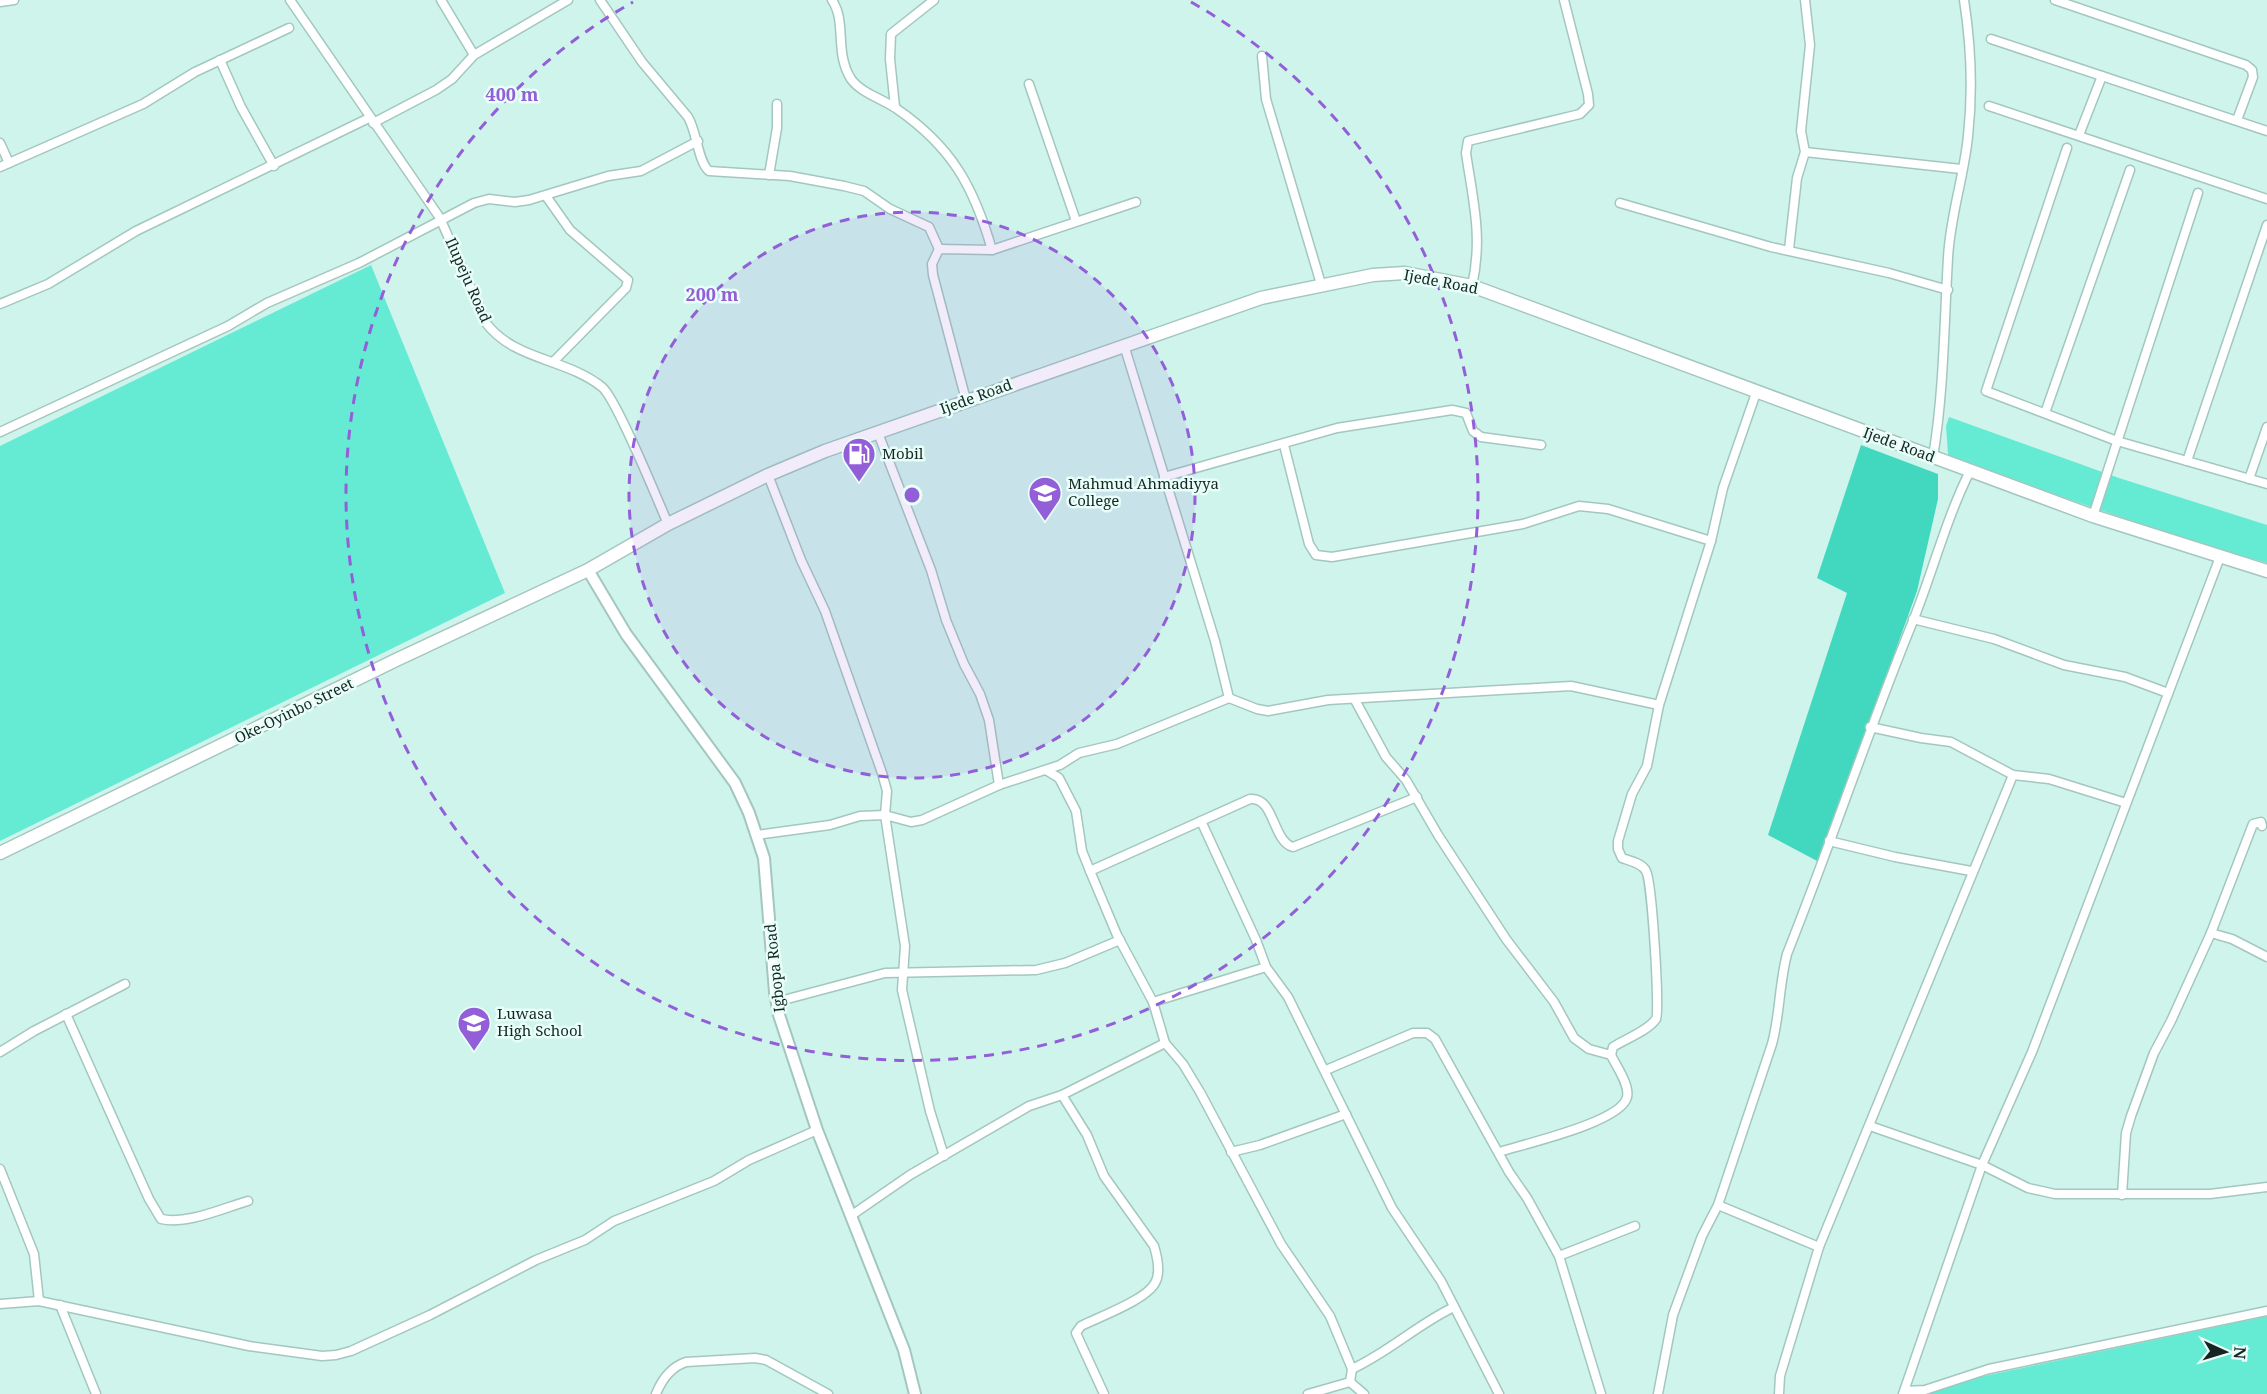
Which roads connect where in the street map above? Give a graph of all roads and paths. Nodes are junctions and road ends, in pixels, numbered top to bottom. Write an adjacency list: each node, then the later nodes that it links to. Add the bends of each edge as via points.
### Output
1 (14, 0): 12 (street)
2 (290, 0): 24 (street, Ilupeju Road)
3 (441, 0): 15 (street)
4 (568, 0): 15 (street)
5 (600, 0): 27 (street, via 642,62 688,117)
6 (831, 0): 22 (street, via 838,9 841,54 852,80)
7 (934, 0): 22 (street, via 891,34)
8 (1565, 0): 49 (street, via 1588,105 1580,114 1468,141 1466,153 1479,254)
9 (1805, 0): 30 (street, via 1810,45 1801,131)
10 (1964, 0): 34 (street, via 1971,96)
11 (2055, 0): 23 (street, via 2246,65 2253,77)
12 (0, 2)
13 (289, 28): 17 (street)
14 (1991, 39): 18 (street)
15 (474, 55): 24 (street, via 436,90)
16 (1262, 56): 48 (street, via 1266,99)
17 (220, 60): 31 (street, via 143,104); 32 (street)
18 (2102, 76): 23 (street); 26 (street)
19 (1029, 84): 43 (street)
20 (777, 104): 36 (street)
21 (1989, 106): 26 (street)
22 (895, 108): 47 (street, via 945,150 961,171 982,216)
23 (2237, 120): 25 (street)
24 (371, 121): 32 (street); 42 (street, Ilupeju Road)
25 (2267, 131)
26 (2079, 135): 39 (street)
27 (698, 141): 36 (street, via 709,171); 38 (street, via 641,171 608,176)
28 (0, 143): 31 (street)
29 (2067, 148): 56 (street, via 1986,391)
30 (1805, 152): 34 (street); 46 (street, via 1797,178)
31 (9, 162): 33 (street)
32 (274, 166): 51 (street, via 136,231 48,284)
33 (0, 167)
34 (1961, 169): 50 (street, via 1951,226)
35 (2130, 170): 56 (street)
36 (769, 175): 45 (street, via 864,191 929,227)
37 (2198, 193): 60 (street)
38 (546, 196): 42 (street, via 515,202 482,200); 53 (street, via 570,230 628,280 626,288)
39 (2267, 199)
40 (1136, 202): 43 (street)
41 (1620, 203): 46 (street)
42 (440, 218): 53 (street, Ilupeju Road, via 476,302 496,336 527,355); 58 (street, via 359,263)
43 (1076, 221): 47 (street)
44 (2267, 225): 64 (street)
45 (939, 249): 47 (street); 55 (street, via 932,264 933,275)
46 (1789, 249): 50 (street)
47 (992, 250)
48 (1321, 284): 49 (main road, Ijede Road, via 1373,274 1405,273); 52 (main road, Ijede Road, via 1261,298)
49 (1472, 286): 54 (main road, Ijede Road)
50 (1948, 290): 63 (street)
51 (0, 304)
52 (1124, 345): 55 (main road, Ijede Road); 67 (street)
53 (553, 362): 71 (street, Ilupeju Road, via 604,388)
54 (1756, 393): 63 (main road, Ijede Road); 72 (street)
55 (966, 400): 59 (main road, Ijede Road)
56 (2045, 413): 60 (street)
57 (2267, 427): 68 (street)
58 (0, 432)
59 (878, 433): 66 (main road, Ijede Road); 86 (street, via 932,570 963,664 989,720)
60 (2117, 441): 64 (street); 70 (street)
61 (1284, 445): 62 (street, via 1337,428 1452,410 1466,413 1473,431 1481,437); 67 (street); 72 (street, via 1309,544 1316,555 1332,557 1522,524 1578,506 1608,509)
62 (1540, 445)
63 (1934, 457): 65 (main road, Ijede Road)
64 (2187, 460): 68 (street)
65 (1970, 471): 70 (main road, Ijede Road); 76 (street)
66 (768, 475): 71 (main road, Ijede Road); 89 (street, via 825,611 882,773 887,792)
67 (1164, 477): 78 (street)
68 (2248, 478): 69 (street)
69 (2267, 484)
70 (2093, 516): 73 (main road, Ijede Road)
71 (669, 524): 74 (main road, Ijede Road)
72 (1711, 541): 80 (street)
73 (2220, 557): 75 (main road, Ijede Road); 77 (street)
74 (588, 570): 92 (street, Igbopa Road, via 626,634 735,783); 94 (main road, Oke-Oyinbo Street)
75 (2267, 571)
76 (1913, 620): 77 (street, via 1994,639 2064,665 2125,677); 81 (street)
77 (2168, 693): 88 (street)
78 (1229, 698): 79 (street, via 1268,711 1328,700); 82 (street, via 1117,744 1079,753)
79 (1355, 700): 80 (street, via 1571,686); 87 (street, via 1386,757)
80 (1659, 705): 108 (street, via 1647,766 1632,794 1618,849 1622,858 1642,866 1648,874 1659,1012 1652,1024 1613,1047)
81 (1870, 727): 84 (street, via 1951,741); 93 (street)
82 (1060, 765): 83 (street); 85 (street)
83 (1046, 770): 85 (street); 86 (street)
84 (2013, 775): 88 (street, via 2049,779); 96 (street)
85 (1059, 778): 95 (street, via 1076,811 1082,851)
86 (999, 785): 89 (street, via 922,820 911,822)
87 (1417, 797): 90 (street, via 1293,847 1284,842 1266,806 1256,799); 108 (street, via 1438,835 1506,939 1554,1002 1574,1038 1589,1049)
88 (2126, 803): 117 (street, via 2032,1052)
89 (885, 814): 92 (street); 101 (street, via 905,946)
90 (1201, 821): 95 (street); 100 (street)
91 (2262, 825): 97 (street, via 2253,824)
92 (758, 836): 103 (street, Igbopa Road, via 764,858)
93 (1829, 841): 96 (street); 122 (street, via 1787,954 1781,974 1777,1025)
94 (0, 853)
95 (1090, 871): 98 (street)
96 (1971, 871): 112 (street)
97 (2211, 933): 99 (street); 120 (street, via 2154,1053 2131,1116 2126,1133)
98 (1120, 940): 101 (street, via 1065,963 1036,970); 104 (street)
99 (2267, 957)
100 (1266, 968): 104 (street); 109 (street, via 1288,997)
101 (903, 974): 103 (street, via 885,973); 116 (street, via 902,990 916,1053)
102 (125, 984): 105 (street)
103 (776, 1002): 113 (street, Igbopa Road, via 793,1065)
104 (1153, 1002): 106 (street)
105 (66, 1014): 107 (street); 121 (street, via 161,1219 191,1217)
106 (1165, 1043): 110 (street); 114 (street, via 1200,1092)
107 (0, 1052)
108 (1611, 1055): 115 (street, via 1628,1091 1620,1108 1596,1124)
109 (1326, 1070): 111 (street); 115 (street, via 1413,1033 1427,1033 1435,1039)
110 (1062, 1095): 116 (street, via 1029,1106); 139 (street, via 1087,1135 1104,1176 1154,1246 1157,1256 1155,1283 1145,1294 1081,1326 1076,1333)
111 (1346, 1114): 114 (street); 130 (street, via 1392,1208)
112 (1870, 1126): 117 (street); 125 (street)
113 (817, 1130): 123 (street, Igbopa Road); 129 (street, via 749,1160 714,1181 614,1221 585,1240 536,1260 430,1315 336,1355 249,1346)
114 (1231, 1152): 132 (street, via 1281,1244 1330,1316)
115 (1499, 1152): 126 (street)
116 (944, 1156): 123 (street)
117 (1982, 1165): 120 (street, via 2028,1188 2055,1194); 134 (street)
118 (0, 1169): 127 (street, via 34,1254)
119 (2267, 1187): 120 (street, via 2210,1194)
120 (2122, 1195)
121 (248, 1201)
122 (1718, 1205): 125 (street); 144 (street, via 1672,1315)
123 (852, 1215): 138 (street, Igbopa Road, via 904,1350)
124 (1635, 1226): 126 (street)
125 (1819, 1247): 145 (street, via 1780,1376)
126 (1559, 1256): 143 (street)
127 (39, 1300): 128 (street); 129 (street)
128 (0, 1304)
129 (60, 1305): 135 (street)
130 (1454, 1307): 132 (street); 142 (street)
131 (2267, 1311): 134 (street, via 1989,1369 1925,1390)
132 (1352, 1369): 133 (street)
133 (1350, 1382): 140 (street); 141 (street)
134 (1904, 1392)
135 (96, 1394)
136 (656, 1394): 137 (street, via 667,1374 686,1362 755,1358 774,1364)
137 (828, 1394)
138 (914, 1394)
139 (1104, 1394)
140 (1308, 1394)
141 (1364, 1394)
142 (1499, 1394)
143 (1601, 1394)
144 (1658, 1394)
145 (1779, 1394)

